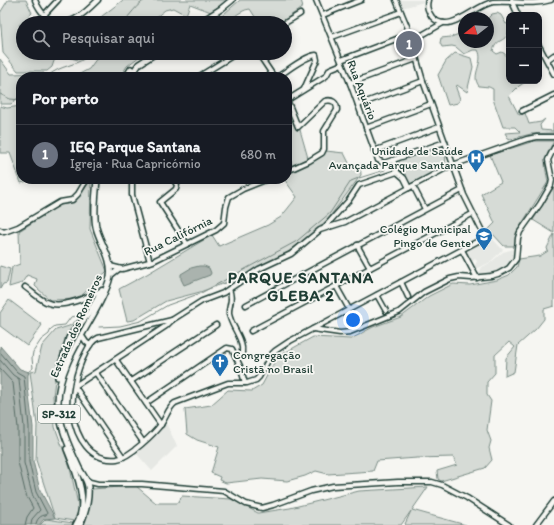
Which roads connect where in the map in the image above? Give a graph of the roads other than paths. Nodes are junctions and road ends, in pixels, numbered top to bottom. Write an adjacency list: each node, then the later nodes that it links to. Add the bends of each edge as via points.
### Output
1 (35, 0): 15 (street)
2 (58, 0): 15 (street)
3 (98, 0): 17 (street)
4 (232, 0): 18 (main road)
5 (236, 0): 19 (main road)
6 (316, 0): 16 (street, Rua Aquário)
7 (361, 0): 16 (street)
8 (396, 0): 12 (street)
9 (428, 0): 21 (street, via 428,10)
10 (551, 0): 11 (street, via 532,3)
11 (512, 1): 13 (street); 22 (street, via 486,4 461,20)
12 (401, 12): 24 (street); 25 (street)
13 (517, 12)
14 (300, 14): 20 (street)
15 (44, 15)
16 (323, 15): 25 (street, Rua Aquário)
17 (81, 16)
18 (210, 16)
19 (216, 16)
20 (292, 19)
21 (435, 20): 22 (street); 23 (street)
22 (442, 23): 23 (street)
23 (435, 28): 24 (street, via 422,35)
24 (410, 36): 28 (street); 34 (street, via 399,38)
25 (332, 37): 34 (street, Rua Aquário)
26 (540, 48): 33 (street)
27 (554, 55): 33 (street)
28 (416, 59): 41 (street); 42 (street)
29 (141, 60): 35 (main road)
30 (145, 60): 36 (main road)
31 (226, 60): 37 (street)
32 (263, 60): 38 (street)
33 (547, 60): 40 (street)
34 (341, 62): 42 (street, Rua Aquário); 43 (street, via 330,69 326,76)
35 (129, 72)
36 (133, 72)
37 (206, 72)
38 (271, 72)
39 (285, 72): 43 (street, via 310,56 316,56)
40 (554, 74)
41 (423, 81): 46 (street); 47 (street)
42 (350, 83): 47 (street, Rua Aquário)
43 (304, 89): 45 (street)
44 (554, 95): 49 (street)
45 (292, 97)
46 (432, 104): 50 (street); 51 (street)
47 (358, 105): 51 (street, Rua Aquário)
48 (292, 111): 58 (street, via 298,127 324,102 335,102 337,110 324,131 324,151)
49 (522, 111)
50 (440, 127): 53 (street); 55 (street)
51 (366, 128): 55 (street, Rua Aquário)
52 (554, 137): 57 (street, via 527,139)
53 (445, 142): 56 (street); 57 (street)
54 (554, 148): 82 (street, via 548,160 551,185 520,232 515,261 498,274)
55 (374, 151): 56 (street, via 380,162)
56 (393, 160): 59 (street)
57 (453, 165): 66 (street); 67 (street)
58 (292, 169)
59 (397, 172): 66 (street); 70 (street, via 359,185)
60 (84, 184): 73 (street, via 72,200 60,202 13,229 4,232)
61 (93, 184): 87 (main road, Estrada dos Romeiros / SP-312, via 93,228 107,266 107,276)
62 (97, 184): 78 (main road, Estrada dos Romeiros / SP-312, via 95,222)
63 (132, 184): 77 (street, via 132,195)
64 (176, 184): 74 (street, via 177,188 160,202)
65 (254, 184): 74 (street, Rua Califórnia, via 231,195 226,203 224,223 220,227)
66 (411, 187): 68 (street); 71 (street)
67 (462, 190): 68 (street); 69 (street)
68 (425, 209): 75 (street)
69 (472, 214): 76 (street, via 483,235 478,242); 79 (street)
70 (333, 218): 71 (street); 72 (street)
71 (337, 224): 72 (street)
72 (322, 229): 86 (street, via 291,254 259,269)
73 (0, 230)
74 (187, 244): 77 (street, Rua Califórnia)
75 (357, 245): 79 (street); 90 (street)
76 (462, 250): 82 (street); 83 (street)
77 (150, 262): 80 (street, Rua Califórnia)
78 (110, 266): 80 (street); 81 (main road, Estrada dos Romeiros / SP-312)
79 (370, 268): 84 (street)
80 (119, 269): 81 (street, Rua Califórnia)
81 (110, 276): 100 (main road, Estrada dos Romeiros / SP-312)
82 (477, 278): 97 (street, via 459,277 446,281 424,292 394,315 350,332)
83 (400, 282): 88 (street); 89 (street)
84 (336, 286): 91 (street); 98 (street)
85 (25, 287): 87 (street, via 52,304 85,299)
86 (229, 289): 93 (street, via 202,301); 105 (street, via 232,300 229,314 242,344)
87 (102, 290): 99 (main road, Estrada dos Romeiros / SP-312)
88 (377, 295): 91 (street); 92 (street)
89 (408, 297)
90 (246, 305)
91 (349, 309): 97 (street)
92 (386, 311)
93 (172, 320): 94 (street); 96 (street)
94 (162, 322): 96 (street); 103 (street, via 94,340)
95 (216, 325): 108 (street)
96 (166, 326): 106 (street)
97 (312, 329): 109 (street, via 275,351 258,379)
98 (251, 331)
99 (73, 332): 100 (main road, via 78,332); 102 (main road, Estrada dos Romeiros / SP-312)
100 (82, 336): 101 (main road, Estrada dos Romeiros / SP-312); 103 (street)
101 (78, 343): 103 (street); 104 (main road, Estrada dos Romeiros / SP-312)
102 (67, 344): 104 (main road, via 70,349); 118 (main road, Estrada dos Romeiros / SP-312, via 56,385 56,410 59,428)
103 (88, 344): 110 (street, via 79,366)
104 (75, 349): 117 (main road, Estrada dos Romeiros / SP-312, via 61,380 59,414 69,446)
105 (242, 354)
106 (116, 360): 107 (street); 108 (street)
107 (96, 373): 110 (street); 115 (street)
108 (131, 381): 113 (street)
109 (244, 383): 113 (street, via 237,358 232,349 227,348); 114 (street, via 228,383 175,403)
110 (75, 387): 111 (street); 112 (street)
111 (81, 395): 112 (street); 116 (street)
112 (74, 397): 116 (street, via 74,420 85,446 99,456 113,459)
113 (146, 403): 114 (street)
114 (161, 424): 115 (street)
115 (143, 442): 116 (street)
116 (123, 457)
117 (85, 478): 118 (main road); 119 (street); 120 (main road, Estrada dos Romeiros / SP-312)
118 (78, 481): 121 (main road, Estrada dos Romeiros / SP-312)
119 (94, 483): 120 (street); 125 (street, via 129,483 224,491 246,504 262,508 333,486 432,482 467,498)
120 (88, 488): 121 (main road); 124 (main road, Estrada dos Romeiros / SP-312)
121 (80, 489): 123 (main road, Estrada dos Romeiros / SP-312, via 82,509)
122 (554, 501): 126 (street)
123 (76, 525)
124 (80, 525)
125 (509, 525)
126 (537, 525)

